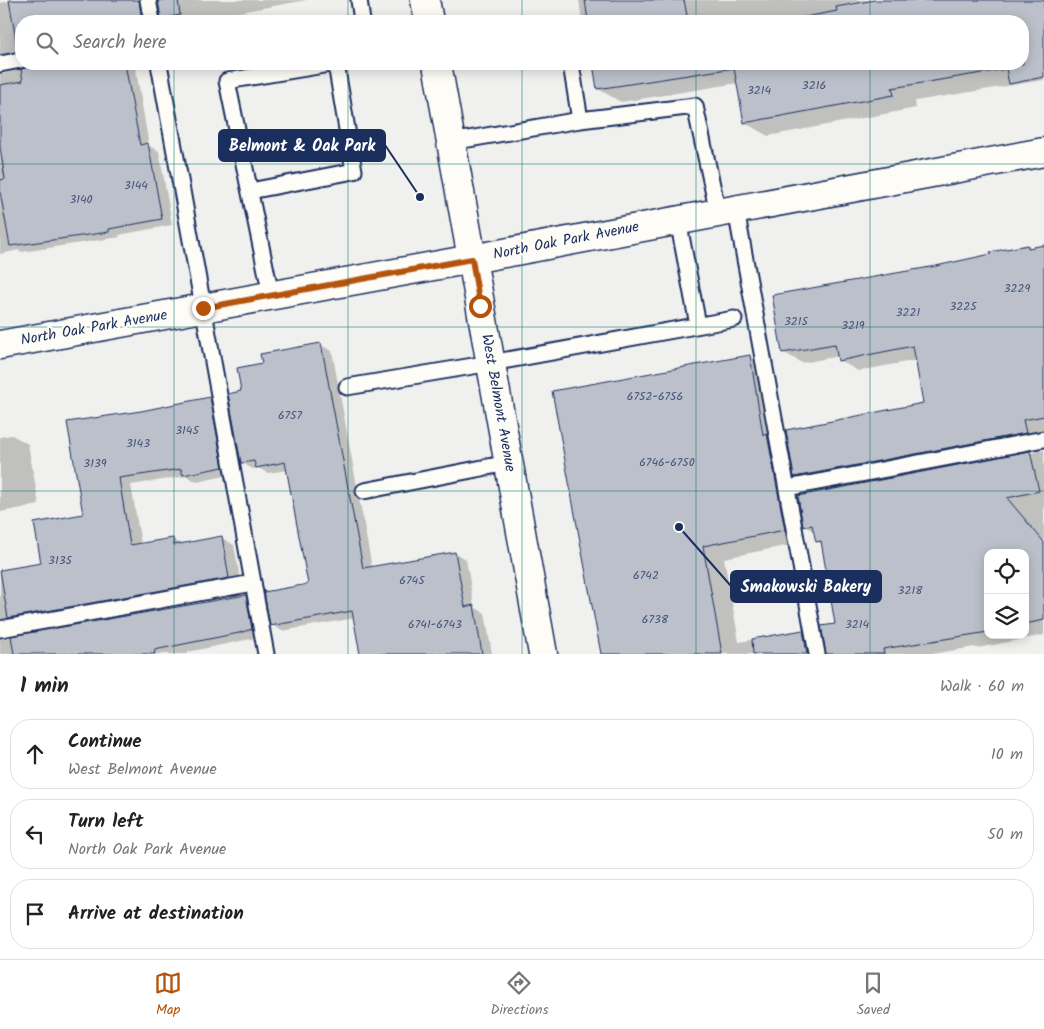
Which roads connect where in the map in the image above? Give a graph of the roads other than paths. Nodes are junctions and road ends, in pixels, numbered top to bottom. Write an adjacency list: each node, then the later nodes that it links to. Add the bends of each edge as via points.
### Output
1 (148, 0): 4 (lane)
2 (359, 0): 5 (lane)
3 (425, 0): 6 (street)
4 (151, 15)
5 (361, 15)
6 (428, 15)
7 (15, 61): 8 (lane)
8 (0, 64)
9 (160, 70): 22 (lane)
10 (294, 70): 17 (lane, via 227,81)
11 (337, 70): 17 (lane, via 354,171)
12 (438, 70): 15 (street, West Belmont Avenue)
13 (572, 70): 14 (lane)
14 (580, 120): 15 (lane); 18 (lane, via 695,106)
15 (450, 142): 20 (street, West Belmont Avenue)
16 (1044, 152): 18 (street, North Oak Park Avenue)
17 (250, 191): 21 (lane)
18 (727, 211): 19 (street, North Oak Park Avenue); 30 (lane)
19 (678, 220): 20 (street, North Oak Park Avenue); 24 (lane)
20 (472, 259): 21 (street, North Oak Park Avenue); 26 (street, West Belmont Avenue)
21 (272, 296): 22 (street, North Oak Park Avenue)
22 (203, 308): 25 (street, North Oak Park Avenue); 32 (lane)
23 (734, 319): 24 (lane)
24 (698, 325): 26 (lane)
25 (0, 345)
26 (490, 363): 27 (lane); 29 (street, West Belmont Avenue)
27 (347, 387)
28 (1044, 439): 30 (lane)
29 (508, 463): 31 (lane); 35 (street, West Belmont Avenue)
30 (786, 488): 36 (lane)
31 (364, 491)
32 (253, 583): 33 (lane); 34 (lane)
33 (0, 629)
34 (266, 654)
35 (543, 654)
36 (817, 654)

